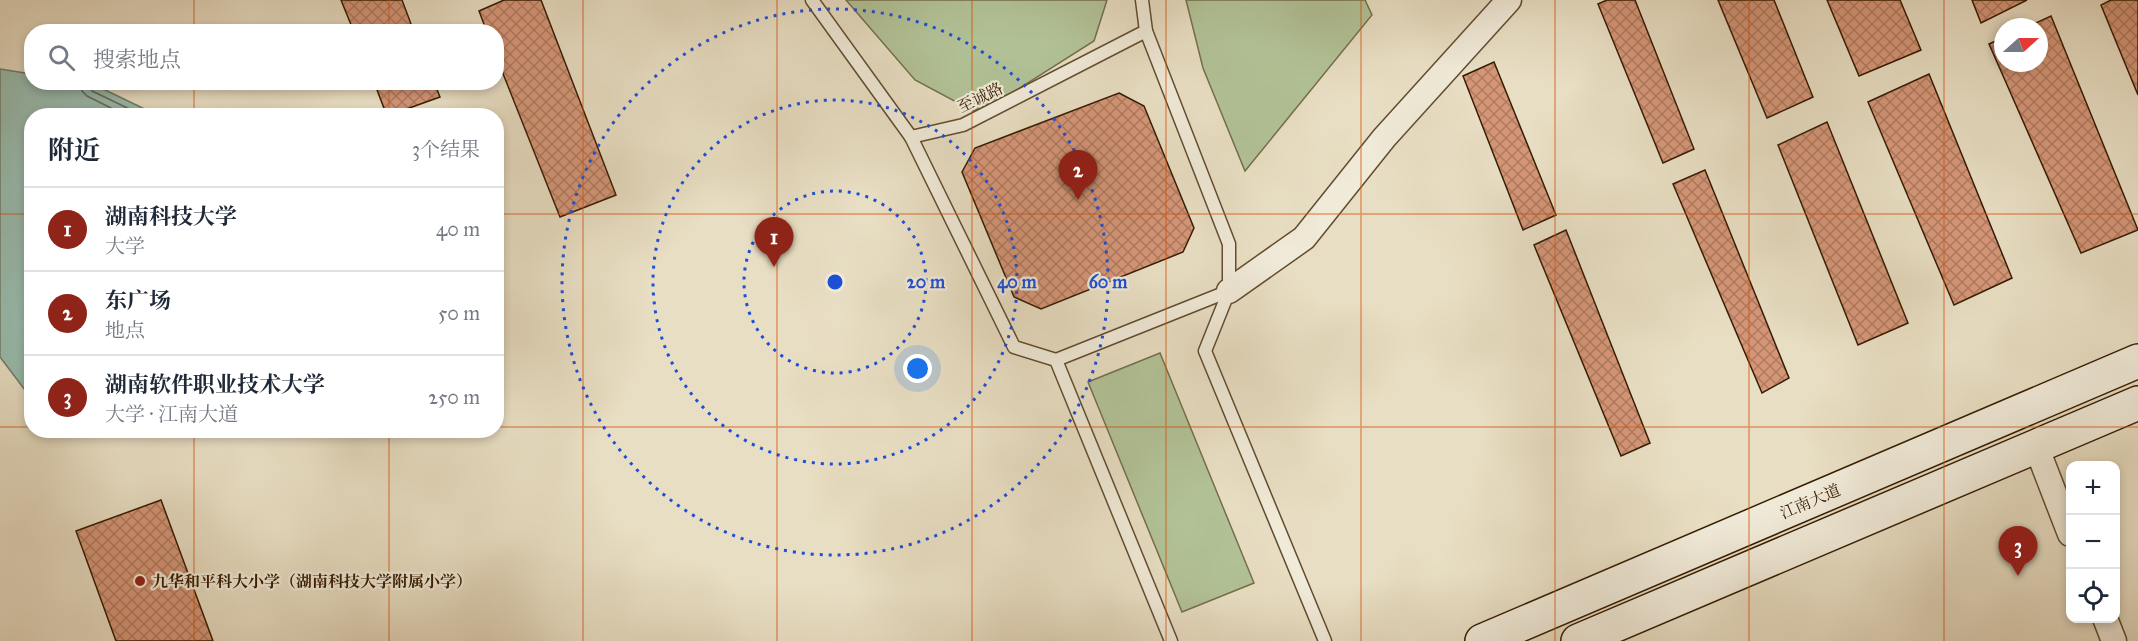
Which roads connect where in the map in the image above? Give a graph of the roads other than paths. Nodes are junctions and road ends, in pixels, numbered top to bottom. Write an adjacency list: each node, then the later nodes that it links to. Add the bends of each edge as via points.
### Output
1 (812, 0): 5 (lane)
2 (1142, 0): 4 (lane)
3 (1509, 0): 6 (street, via 1384,138 1304,238)
4 (1146, 31): 5 (lane, 至诚路, via 963,125); 6 (lane, via 1229,244)
5 (910, 136): 7 (lane, via 1014,347)
6 (1229, 291): 7 (lane); 14 (lane, via 1205,351)
7 (1056, 360): 13 (lane)
8 (2138, 361): 15 (main road, 江南大道)
9 (2138, 403): 10 (main road)
10 (2036, 446): 11 (street); 16 (main road)
11 (2066, 524)
12 (2106, 623): 17 (street)
13 (1172, 641)
14 (1325, 641)
15 (1482, 641)
16 (1578, 641)
17 (2114, 641)

